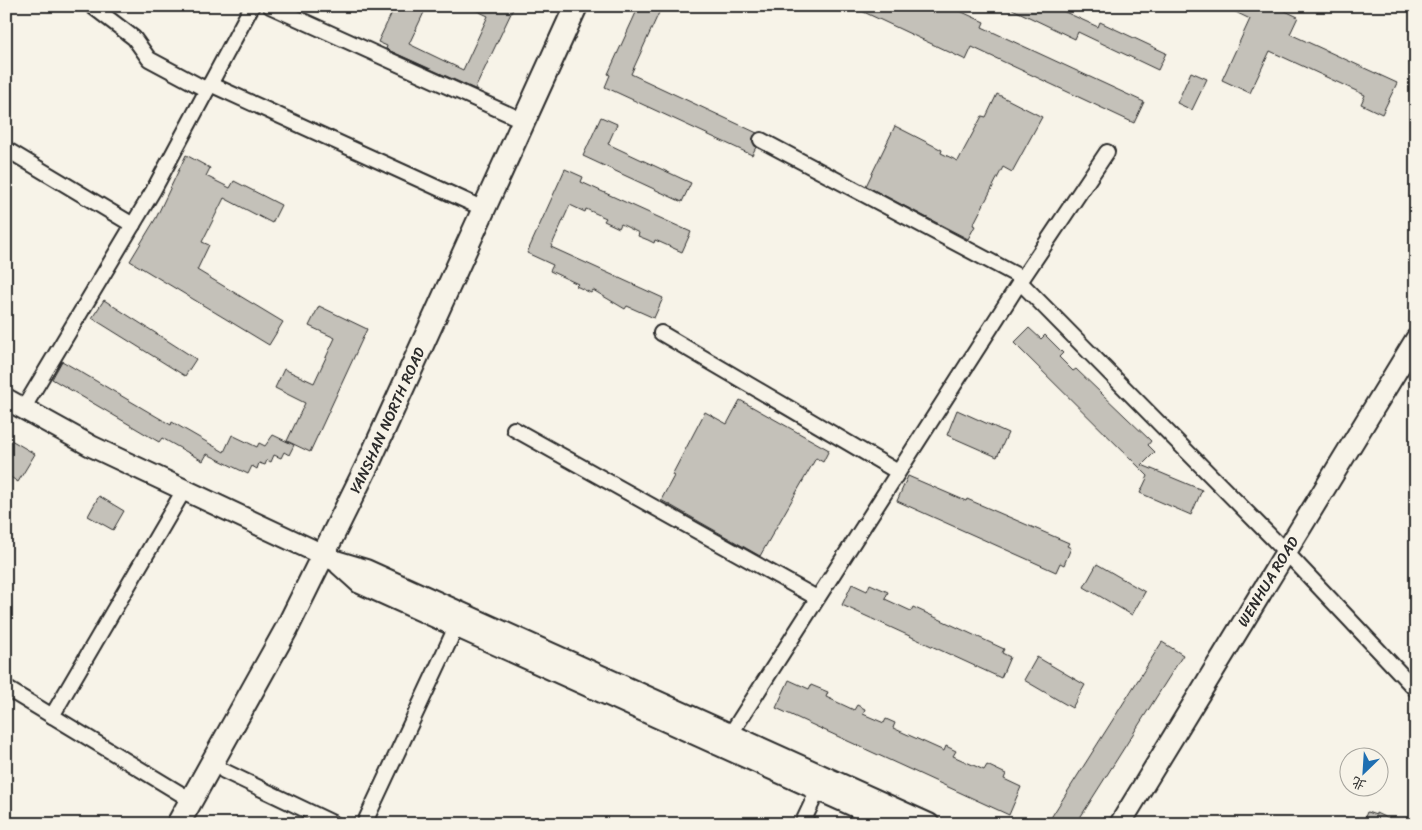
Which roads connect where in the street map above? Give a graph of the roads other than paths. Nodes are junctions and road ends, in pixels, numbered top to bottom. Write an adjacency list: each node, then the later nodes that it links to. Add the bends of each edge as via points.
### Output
1 (92, 6): 6 (street, via 134,38 149,59)
2 (252, 6): 6 (street)
3 (270, 6): 7 (street)
4 (576, 6): 7 (main road, YANSHAN NORTH ROAD)
5 (591, 6): 21 (main road, YANSHAN NORTH ROAD, via 384,461)
6 (209, 87): 11 (street); 12 (street)
7 (524, 121): 11 (main road, YANSHAN NORTH ROAD)
8 (761, 140): 13 (street)
9 (6, 149): 12 (street)
10 (1107, 152): 13 (street)
11 (484, 208): 21 (main road, YANSHAN NORTH ROAD, via 368,464)
12 (132, 225): 16 (street)
13 (1021, 280): 18 (street); 20 (street)
14 (661, 333): 18 (street)
15 (1416, 339): 20 (main road, WENHUA ROAD)
16 (12, 407): 19 (main road)
17 (514, 429): 22 (street)
18 (898, 472): 22 (street)
19 (184, 490): 21 (main road); 26 (street)
20 (1286, 552): 25 (street); 39 (main road, WENHUA ROAD)
21 (330, 558): 23 (main road, via 360,583); 27 (main road, via 366,570); 28 (main road, YANSHAN NORTH ROAD, via 300,635); 30 (main road, YANSHAN NORTH ROAD)
22 (817, 598): 27 (street)
23 (456, 628): 29 (main road); 35 (street)
24 (6, 688): 26 (street)
25 (1416, 690)
26 (52, 716): 30 (street)
27 (730, 735): 38 (main road)
28 (224, 771): 31 (street); 33 (main road, YANSHAN NORTH ROAD)
29 (818, 790): 36 (street); 37 (main road)
30 (191, 800): 32 (main road, YANSHAN NORTH ROAD)
31 (316, 820): 34 (street)
32 (178, 824)
33 (196, 824)
34 (335, 824)
35 (364, 824)
36 (802, 824)
37 (894, 824)
38 (929, 824)
39 (1120, 824)

